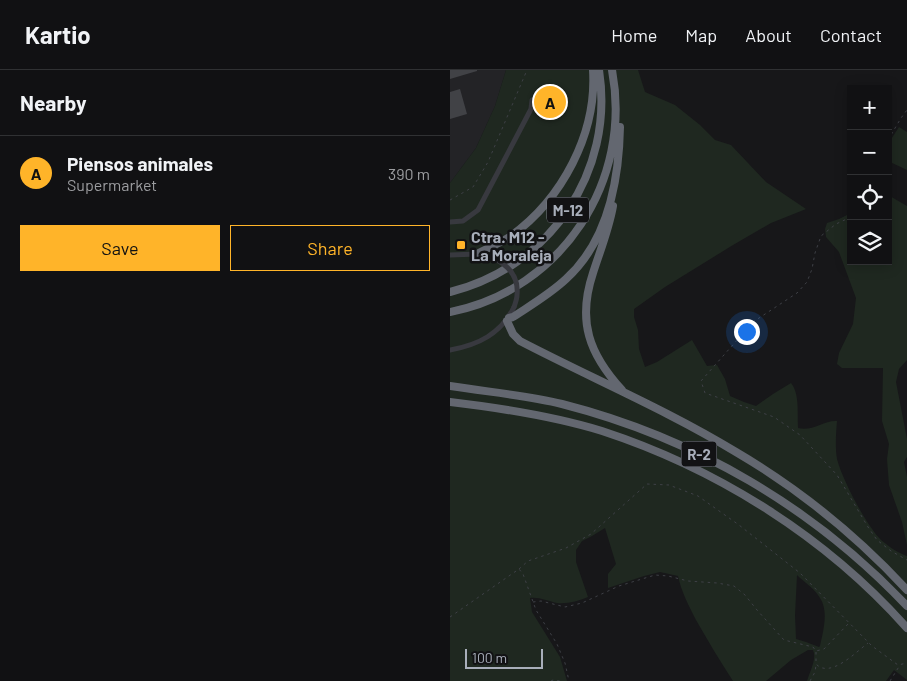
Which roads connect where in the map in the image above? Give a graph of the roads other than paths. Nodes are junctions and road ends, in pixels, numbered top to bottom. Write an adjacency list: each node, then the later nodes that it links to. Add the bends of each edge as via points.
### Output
1 (594, 70): 8 (highway, via 593,97 586,128 567,172 552,195 522,226 503,241)
2 (599, 70): 10 (highway, M-12, via 601,116 596,145 586,178 570,207 543,240 520,260 487,279)
3 (612, 70): 5 (highway, M-12)
4 (532, 100): 7 (street, via 531,109 478,210 463,221)
5 (616, 101): 6 (highway, via 620,110); 11 (highway, M-12, via 615,133 606,174 595,201 572,238 540,270 505,293)
6 (618, 166): 12 (highway, via 609,208 586,256 559,285); 15 (highway, via 611,219 589,286 586,310 588,332 596,356)
7 (450, 222)
8 (477, 254): 9 (street); 12 (street, bridge, via 504,263 512,272 517,295)
9 (450, 255)
10 (450, 292)
11 (450, 312)
12 (508, 319): 13 (street, via 478,342); 15 (highway, via 513,334 520,340)
13 (450, 350)
14 (450, 386): 18 (highway, R-2, via 562,404 615,420 711,460 764,489 814,523 867,566)
15 (625, 393): 17 (highway, via 721,443 771,474 834,521)
16 (450, 402): 19 (highway, R-2, via 495,407 602,431 701,472 754,500 824,549)
17 (907, 590)
18 (907, 606)
19 (907, 628)

